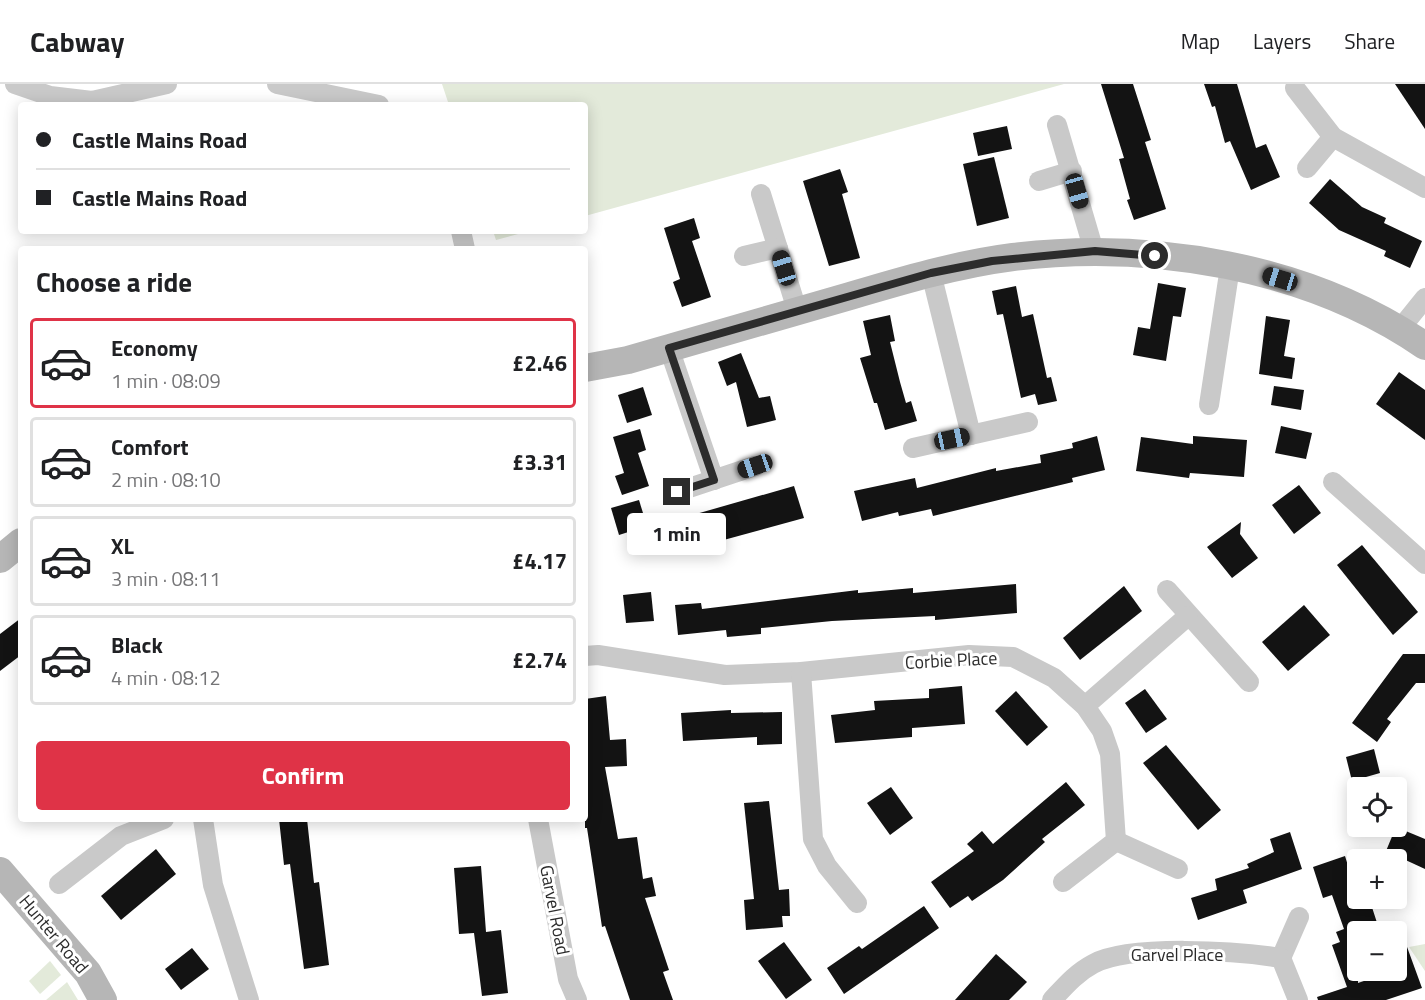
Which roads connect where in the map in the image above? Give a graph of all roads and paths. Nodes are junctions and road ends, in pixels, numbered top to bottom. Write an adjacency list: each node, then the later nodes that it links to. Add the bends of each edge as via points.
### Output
1 (15, 84): 2 (street, via 50,96 92,101)
2 (167, 84)
3 (277, 84): 5 (street)
4 (1295, 88): 7 (street)
5 (364, 102)
6 (1057, 125): 9 (street)
7 (1332, 136): 8 (street); 11 (street)
8 (1307, 168)
9 (1072, 171): 10 (street); 14 (street)
10 (1039, 182)
11 (1425, 189)
12 (761, 194): 13 (street)
13 (778, 248): 15 (street); 19 (street)
14 (1095, 251): 16 (street); 17 (street, via 1012,257)
15 (744, 256)
16 (1230, 267): 20 (street, via 1312,289); 24 (street)
17 (931, 273): 19 (street); 26 (street)
18 (1425, 298): 20 (street)
19 (797, 310): 22 (street)
20 (1400, 329): 21 (street)
21 (1425, 346)
22 (669, 348): 23 (street); 29 (street)
23 (588, 367)
24 (1209, 405)
25 (1028, 422): 26 (street)
26 (971, 435): 27 (street)
27 (913, 448)
28 (755, 466): 29 (street)
29 (714, 480): 31 (street)
30 (1333, 482): 34 (street)
31 (677, 492)
32 (18, 544): 33 (street)
33 (0, 559)
34 (1425, 564)
35 (1167, 590): 36 (street)
36 (1188, 616): 39 (street); 40 (street)
37 (588, 656): 38 (street, Corbie Place, via 725,675)
38 (801, 672): 40 (street, Corbie Place, via 969,655 1013,657 1054,678); 49 (street, via 813,839 827,866)
39 (1249, 682)
40 (1085, 705): 44 (street, Corbie Place, via 1102,731 1110,754)
41 (156, 822): 48 (street, via 121,836)
42 (203, 822): 53 (street, via 213,885)
43 (539, 822): 54 (street, Garvel Road, via 568,979)
44 (1116, 842): 45 (street); 47 (street)
45 (1178, 868)
46 (0, 871): 52 (street, Hunter Road, via 88,973)
47 (1063, 882)
48 (59, 884)
49 (857, 903)
50 (1299, 917): 51 (street)
51 (1281, 958): 55 (street, Garvel Place, via 1143,951 1118,955 1074,976); 56 (street)
52 (103, 1000)
53 (249, 1000)
54 (577, 1000)
55 (1052, 1000)
56 (1298, 1000)

